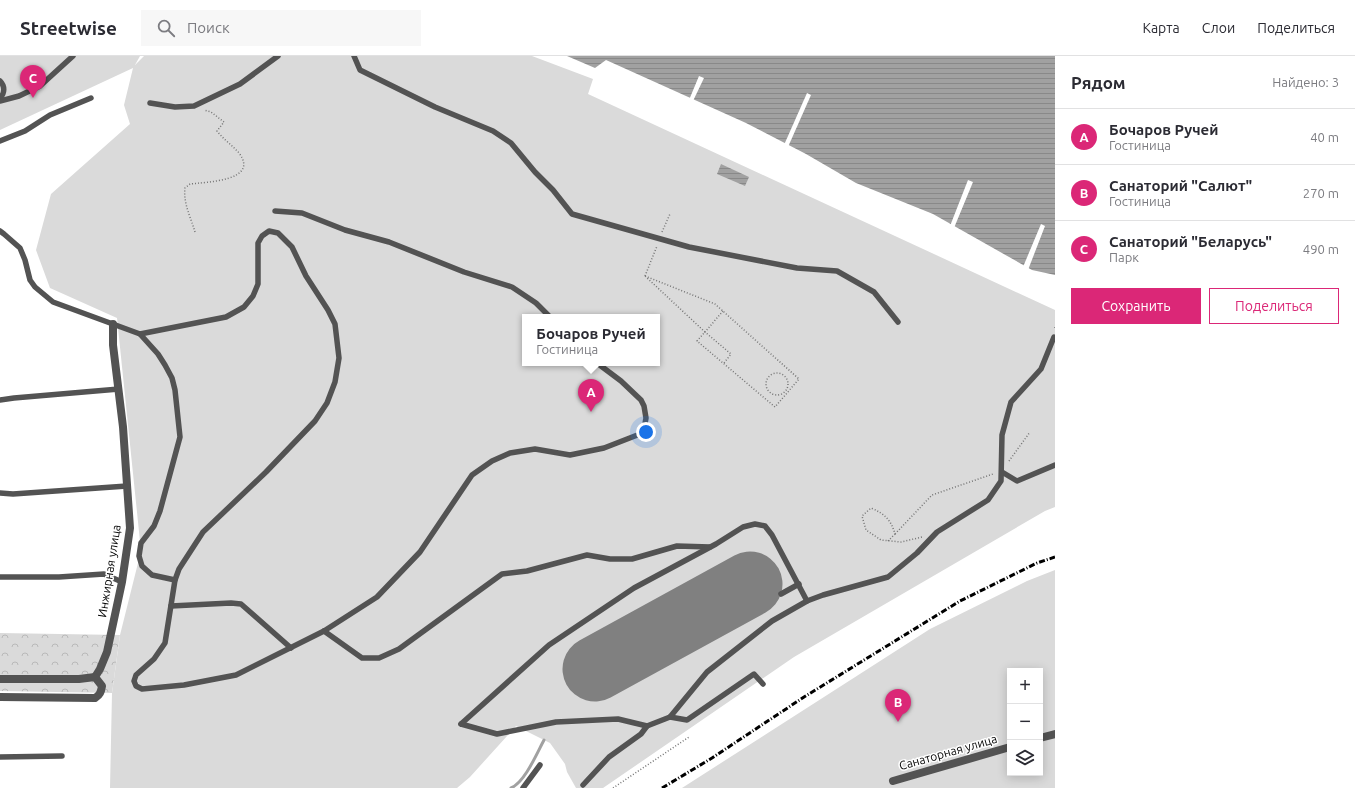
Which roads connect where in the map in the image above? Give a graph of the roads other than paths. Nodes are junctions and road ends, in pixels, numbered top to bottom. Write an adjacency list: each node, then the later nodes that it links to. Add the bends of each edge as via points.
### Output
1 (73, 56): 6 (lane, via 40,86 19,96)
2 (278, 56): 7 (lane, via 240,84 194,106 175,107)
3 (354, 56): 12 (lane, via 360,70 493,132 511,143 572,214 689,247 797,268 836,271 874,292)
4 (0, 81): 6 (lane, via 4,88)
5 (91, 98): 8 (lane, via 50,115 25,131)
6 (0, 100)
7 (150, 103)
8 (0, 141)
9 (275, 211): 11 (lane, via 302,214 345,230 389,242 464,272 512,287)
10 (0, 231): 13 (lane, via 20,248 30,280 44,295 53,302)
11 (547, 314)
12 (898, 322)
13 (113, 324): 14 (lane); 17 (street, Инжирная улица)
14 (140, 334): 25 (lane, via 158,354 172,378 180,437 160,511 154,526 141,543 139,556 142,566 152,575); 25 (lane, via 226,317 244,307 258,284 258,243 269,231 278,233 292,247 335,324 338,358 335,382 327,403 315,421 266,472 203,532 179,569)
15 (1054, 338): 20 (lane, via 1041,368 1011,402 1002,436)
16 (602, 366): 31 (lane, via 641,400 646,418 640,434 604,448 570,455 535,450 510,453 492,462 472,475 420,552 378,597)
17 (119, 389): 18 (lane); 21 (street, Инжирная улица)
18 (0, 400)
19 (1055, 465): 20 (lane, via 1017,480)
20 (1002, 472): 29 (lane, via 1001,480 988,500 937,532 888,577 823,594)
21 (127, 486): 22 (lane); 26 (street, Инжирная улица, via 130,528)
22 (0, 493)
23 (711, 547): 27 (lane, via 743,527 755,524 765,526); 31 (lane, via 677,546 632,559 587,555 526,572 502,574 399,649 379,658 362,658); 38 (lane, via 634,588 549,645 461,724 498,734 556,722 610,719)
24 (0, 577): 26 (lane, via 104,574)
25 (175, 580): 30 (lane)
26 (122, 582): 33 (street, Инжирная улица, via 108,652)
27 (799, 584): 28 (lane); 29 (lane)
28 (781, 594)
29 (807, 601): 37 (lane, via 772,621 707,672)
30 (171, 606): 32 (lane, via 241,604); 32 (lane, via 165,643 154,659 136,675 136,686 142,689 184,685 236,675)
31 (324, 631): 32 (lane)
32 (291, 648)
33 (95, 676): 34 (street, via 79,679); 36 (street, via 102,686 102,692 95,698)
34 (0, 679)
35 (763, 684): 37 (lane, via 754,674 687,720)
36 (0, 697)
37 (670, 717): 38 (lane)
38 (647, 726): 46 (lane, via 641,734 608,757)
39 (1055, 734): 40 (street)
40 (1043, 737)
41 (1007, 748): 45 (street, Санаторная улица)
42 (62, 756): 43 (lane)
43 (0, 757)
44 (540, 765): 47 (lane)
45 (892, 781)
46 (583, 785)
47 (523, 788)

